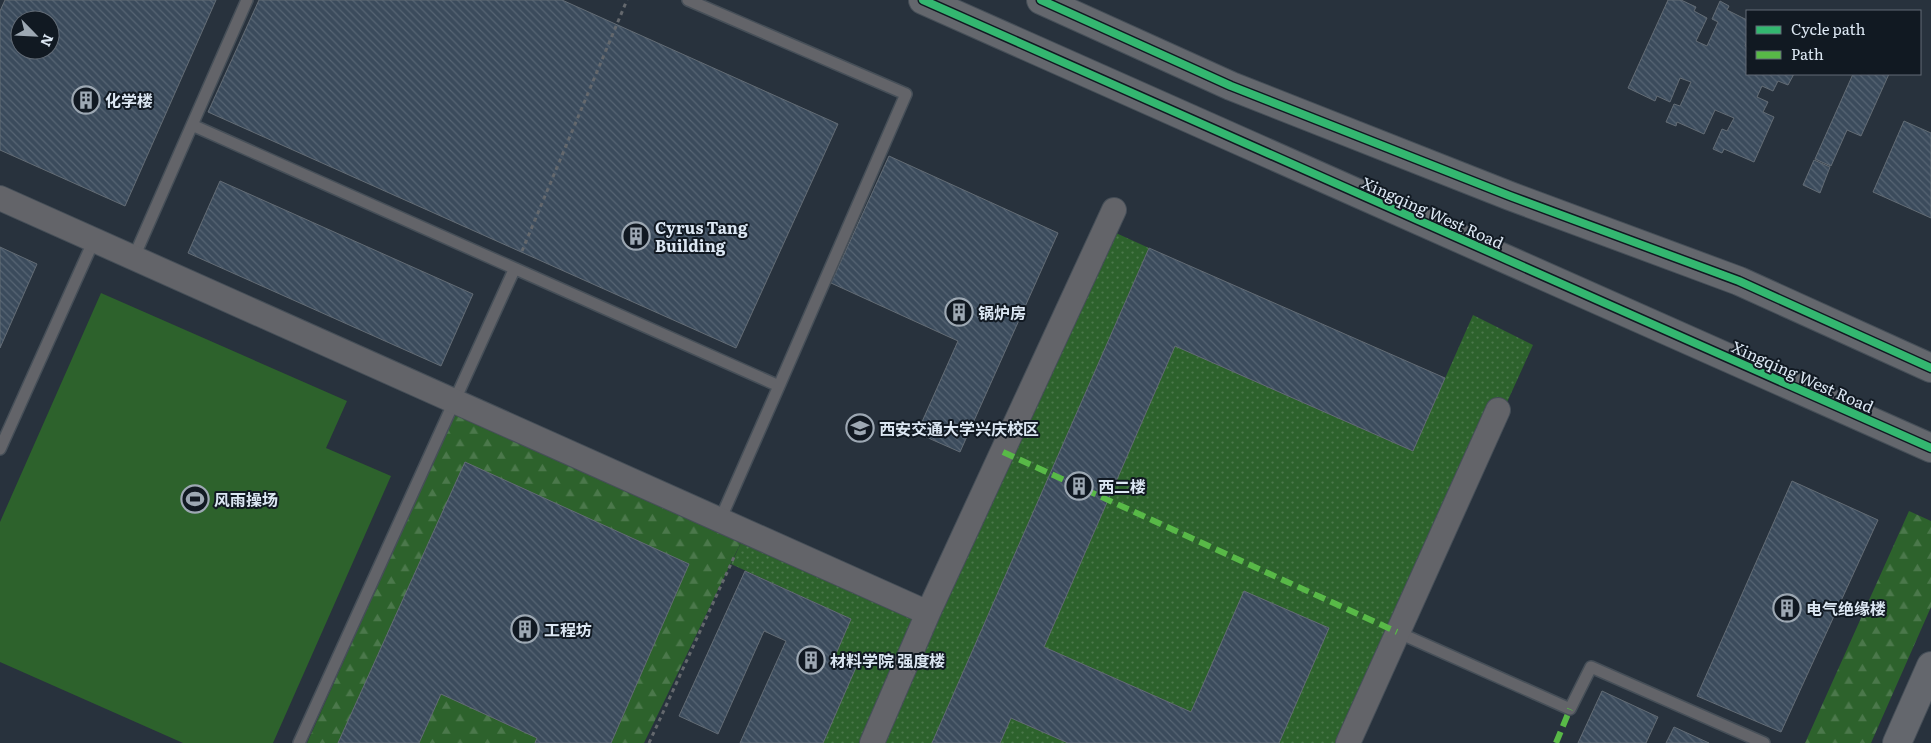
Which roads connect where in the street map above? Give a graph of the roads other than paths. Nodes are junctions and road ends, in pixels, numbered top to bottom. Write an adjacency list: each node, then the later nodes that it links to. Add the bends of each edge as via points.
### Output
1 (247, 0): 5 (lane)
2 (688, 0): 12 (lane, via 906,94)
3 (923, 0): 15 (main road, Xingqing West Road)
4 (1041, 0): 11 (main road, via 1249,93 1510,196 1739,281)
5 (192, 125): 9 (lane); 10 (lane)
6 (0, 198): 8 (street)
7 (1114, 210): 18 (street)
8 (94, 240): 9 (street); 16 (lane)
9 (134, 257): 13 (street)
10 (514, 270): 12 (lane); 13 (lane)
11 (1931, 368)
12 (779, 386): 17 (lane)
13 (454, 402): 17 (street); 21 (lane)
14 (1498, 410): 19 (street)
15 (1931, 448)
16 (0, 449)
17 (720, 520): 18 (street)
18 (928, 613): 22 (street)
19 (1397, 632): 23 (street); 24 (lane, via 1570,709 1591,667)
20 (1931, 666): 25 (main road)
21 (299, 743)
22 (872, 743)
23 (1348, 743)
24 (1764, 743)
25 (1897, 743)

